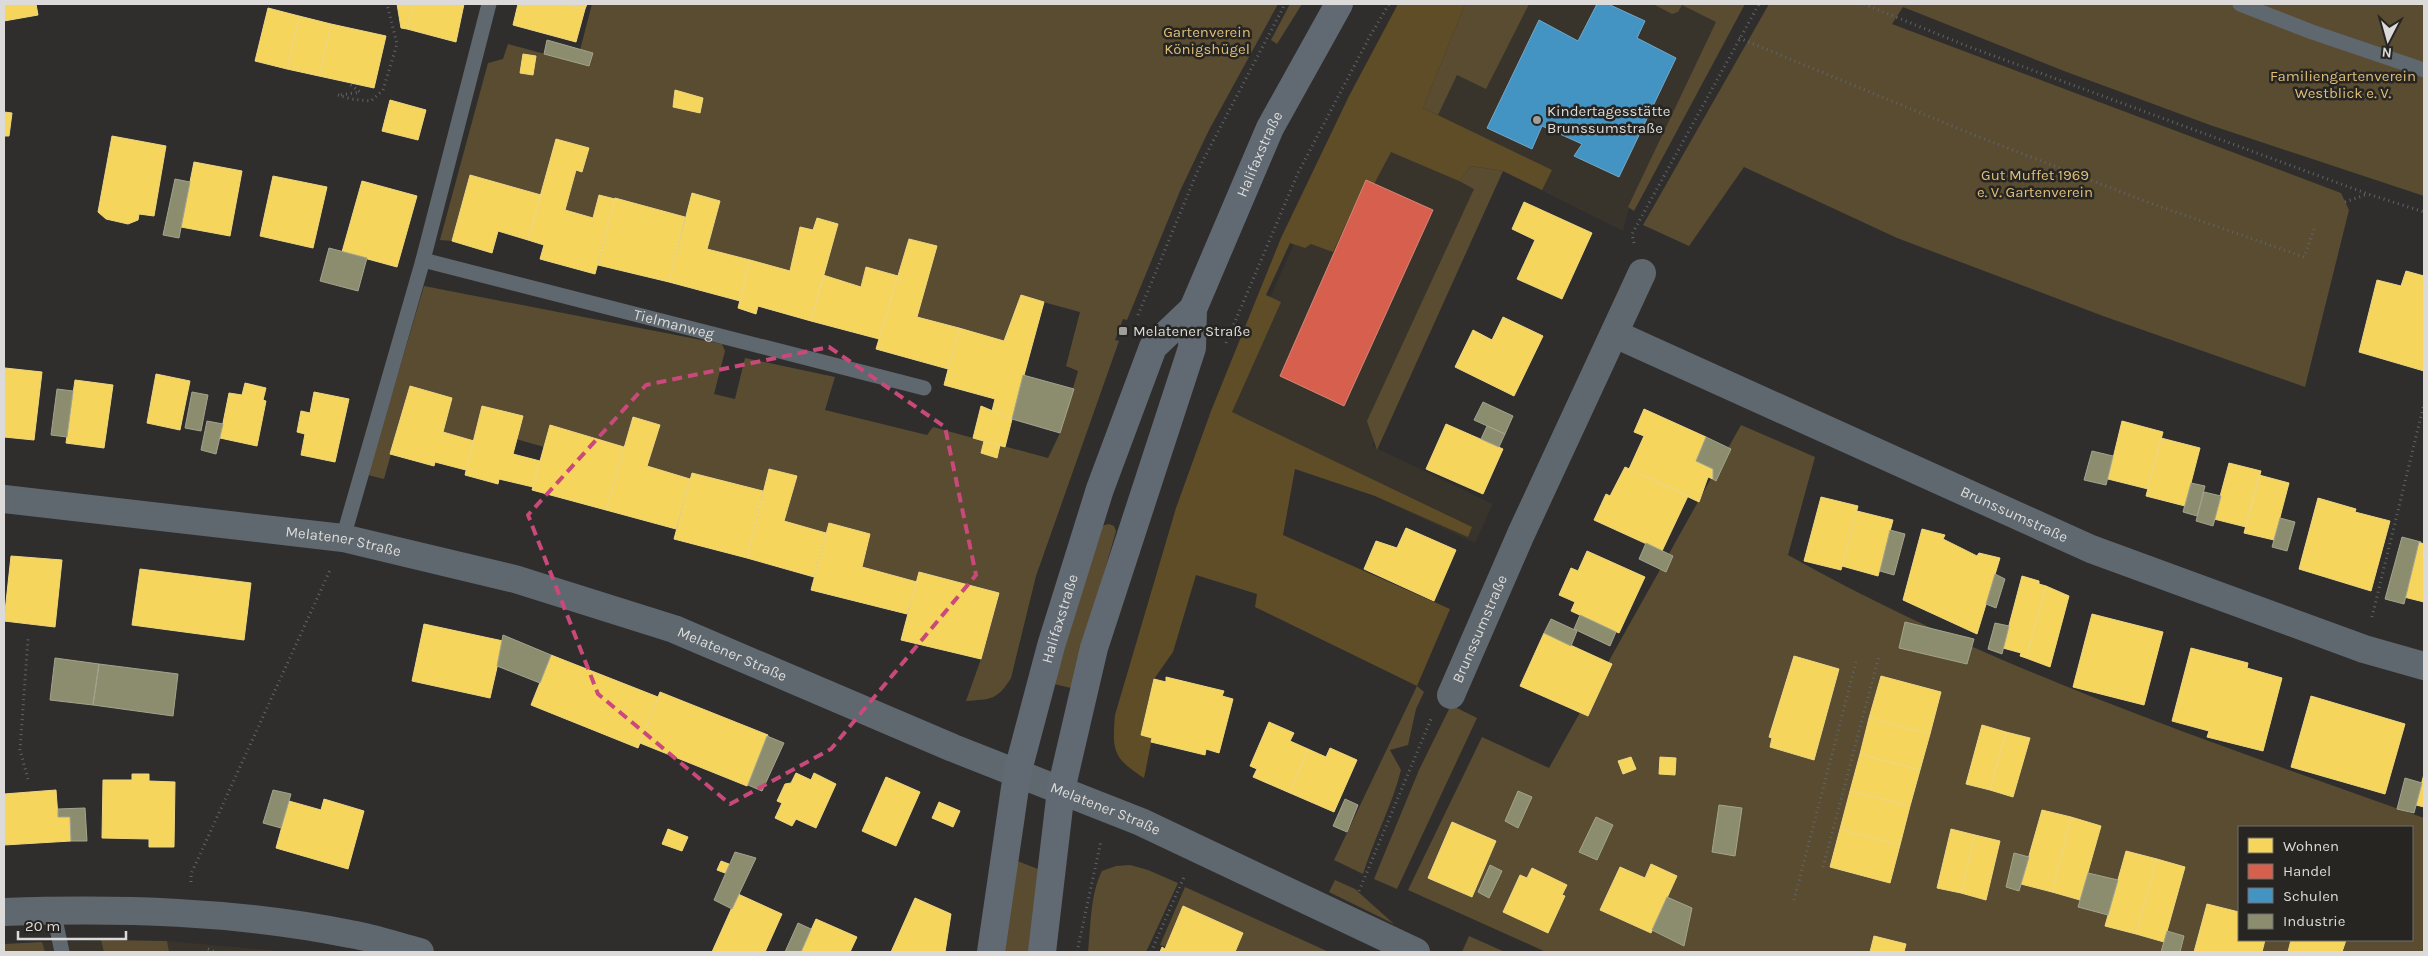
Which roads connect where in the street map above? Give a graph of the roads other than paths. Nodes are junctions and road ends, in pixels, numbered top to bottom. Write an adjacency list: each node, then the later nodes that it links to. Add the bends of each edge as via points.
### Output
1 (489, 4): 5 (lane)
2 (1339, 4): 7 (main road, Halifaxstraße, via 1270,128)
3 (2240, 4): 4 (lane)
4 (2424, 70)
5 (422, 260): 9 (lane, Tielmanweg); 11 (lane)
6 (1642, 273): 8 (street, Brunssumstraße)
7 (1193, 309): 14 (main road, Halifaxstraße, via 1153,346 1100,489 1051,646); 15 (main road, Halifaxstraße, via 1192,348 1094,648)
8 (1615, 334): 12 (street, Brunssumstraße, via 2091,549 2364,649); 13 (street, Brunssumstraße, via 1521,534)
9 (924, 388)
10 (4, 499): 11 (street, Melatener Straße)
11 (343, 538): 14 (street, Melatener Straße, via 516,579 674,629)
12 (2424, 666)
13 (1451, 695)
14 (1017, 774): 15 (street, Melatener Straße); 20 (main road, Halifaxstraße)
15 (1061, 790): 21 (main road, Halifaxstraße); 22 (street, Melatener Straße, via 1110,809)
16 (53, 910): 17 (street); 18 (lane); 19 (street, via 188,912 282,922 352,934)
17 (4, 912)
18 (62, 952)
19 (420, 952)
20 (991, 952)
21 (1042, 952)
22 (1416, 952)

